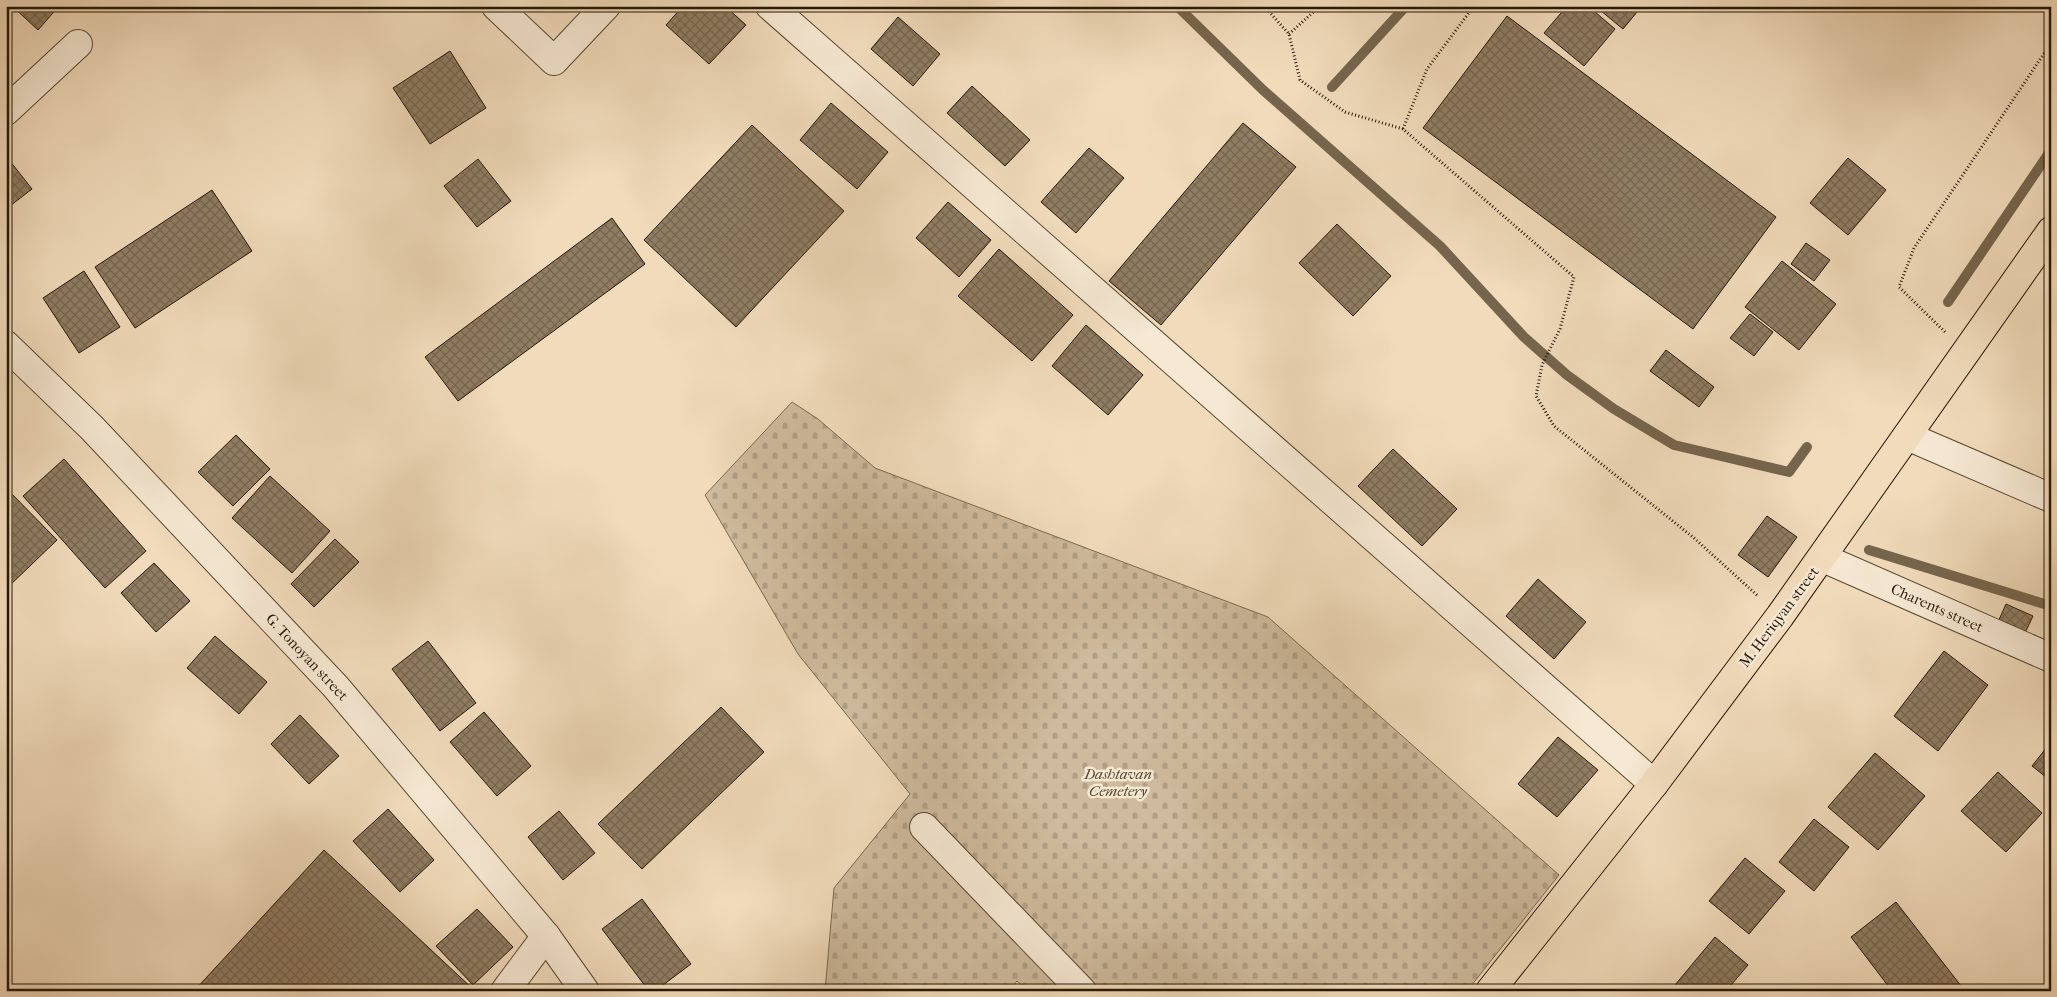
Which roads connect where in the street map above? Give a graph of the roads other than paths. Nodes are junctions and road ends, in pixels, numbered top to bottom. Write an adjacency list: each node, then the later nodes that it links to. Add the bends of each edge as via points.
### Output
1 (496, 6): 2 (street, via 554,62)
2 (606, 6)
3 (770, 6): 12 (street)
4 (78, 44): 5 (street)
5 (6, 111)
6 (2051, 231): 8 (main road, M. Heriqyan street)
7 (6, 345): 14 (street, G. Tonoyan street, via 92,428 336,687)
8 (1907, 436): 9 (street); 10 (main road, M. Heriqyan street)
9 (2051, 498)
10 (1823, 558): 11 (street, Charents street); 12 (main road, M. Heriqyan street)
11 (2051, 658)
12 (1654, 784): 18 (main road, M. Heriqyan street)
13 (924, 827): 17 (street)
14 (546, 936): 15 (street); 16 (street, G. Tonoyan street)
15 (505, 991)
16 (585, 991)
17 (1082, 991)
18 (1490, 991)

